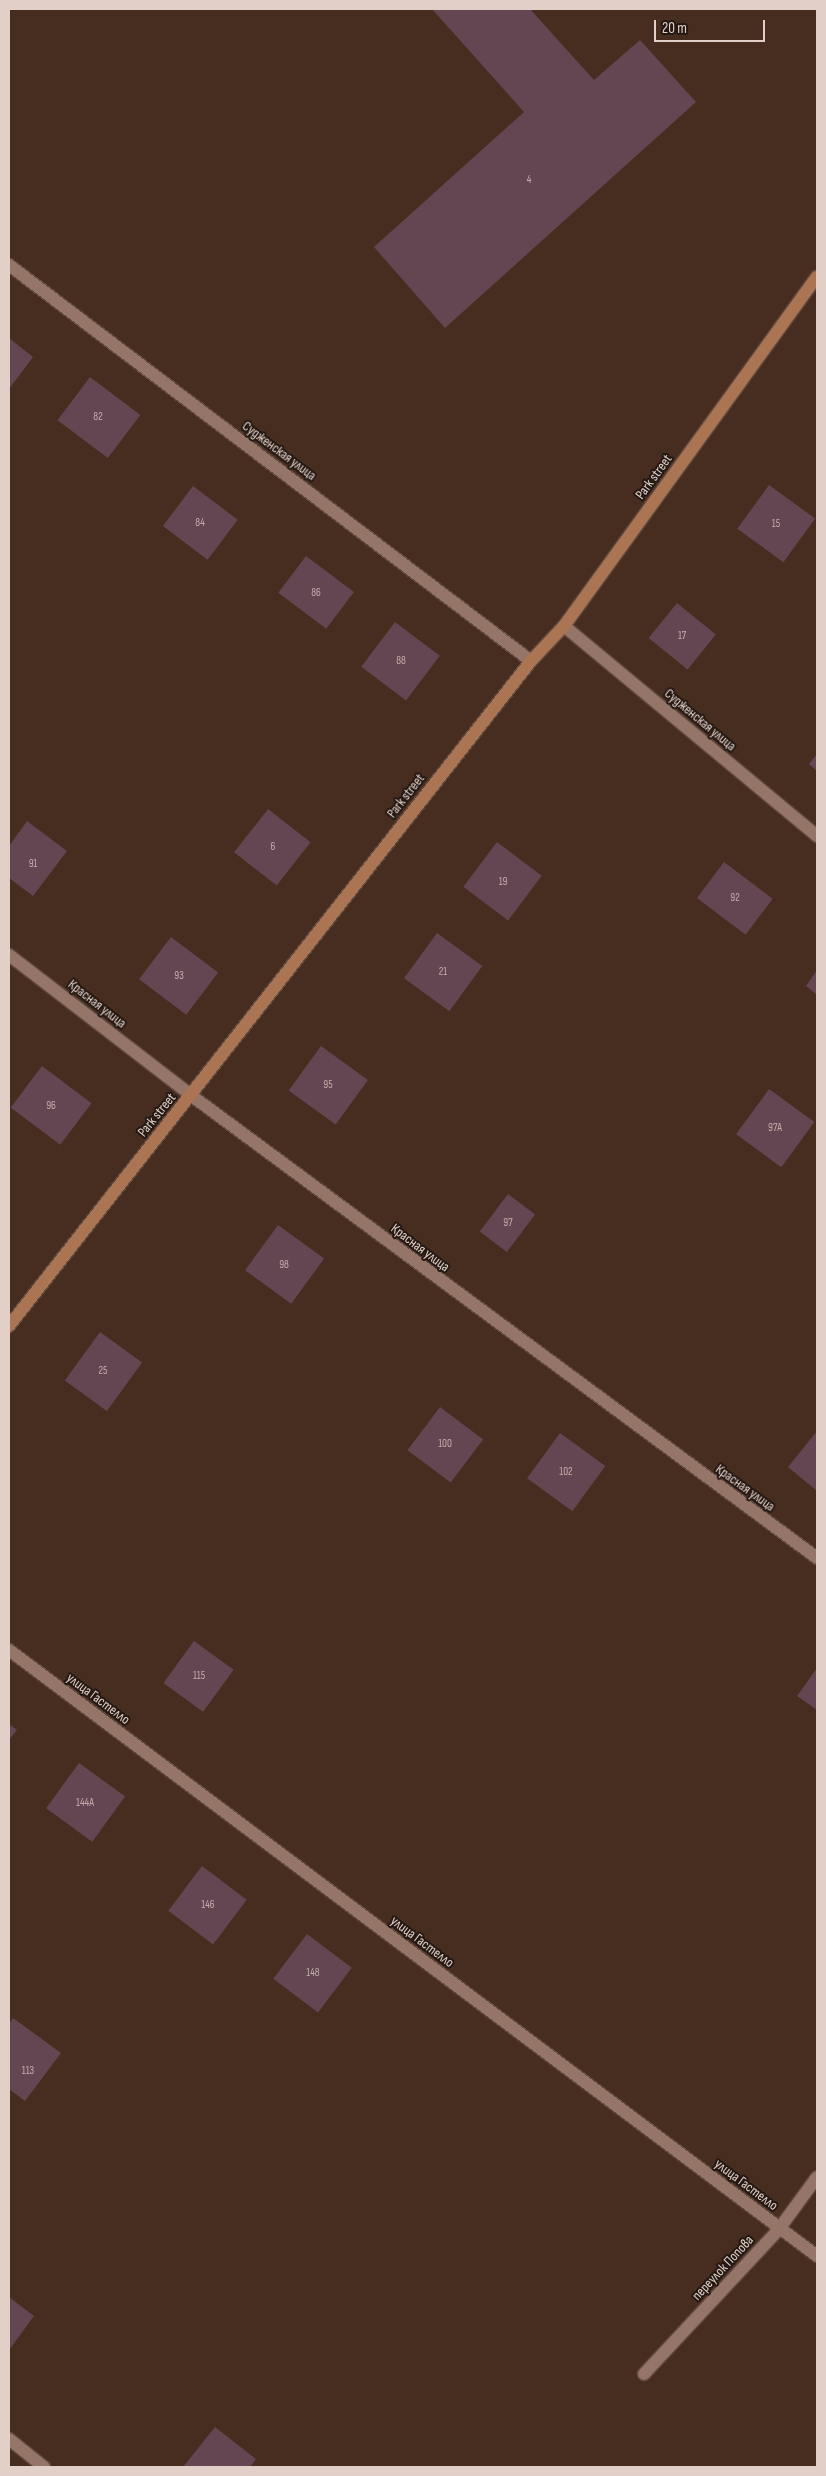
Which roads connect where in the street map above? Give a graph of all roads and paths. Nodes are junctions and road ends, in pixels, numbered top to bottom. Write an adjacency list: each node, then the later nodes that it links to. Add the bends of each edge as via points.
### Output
1 (9, 265): 4 (street, Судженская улица)
2 (817, 278): 3 (street, Park street)
3 (564, 626): 4 (street, Park street); 5 (street, Судженская улица)
4 (531, 661): 7 (street, Park street)
5 (817, 836)
6 (9, 954): 7 (street, Красная улица)
7 (192, 1096): 8 (street, Park street); 9 (street, Красная улица)
8 (9, 1326)
9 (817, 1558)
10 (9, 1650): 12 (street, улица Гастелло)
11 (817, 2177): 12 (street, переулок Попова)
12 (779, 2229): 13 (street, улица Гастелло); 14 (street, переулок Попова)
13 (817, 2256)
14 (644, 2374)
15 (9, 2440): 16 (street)
16 (44, 2467)

